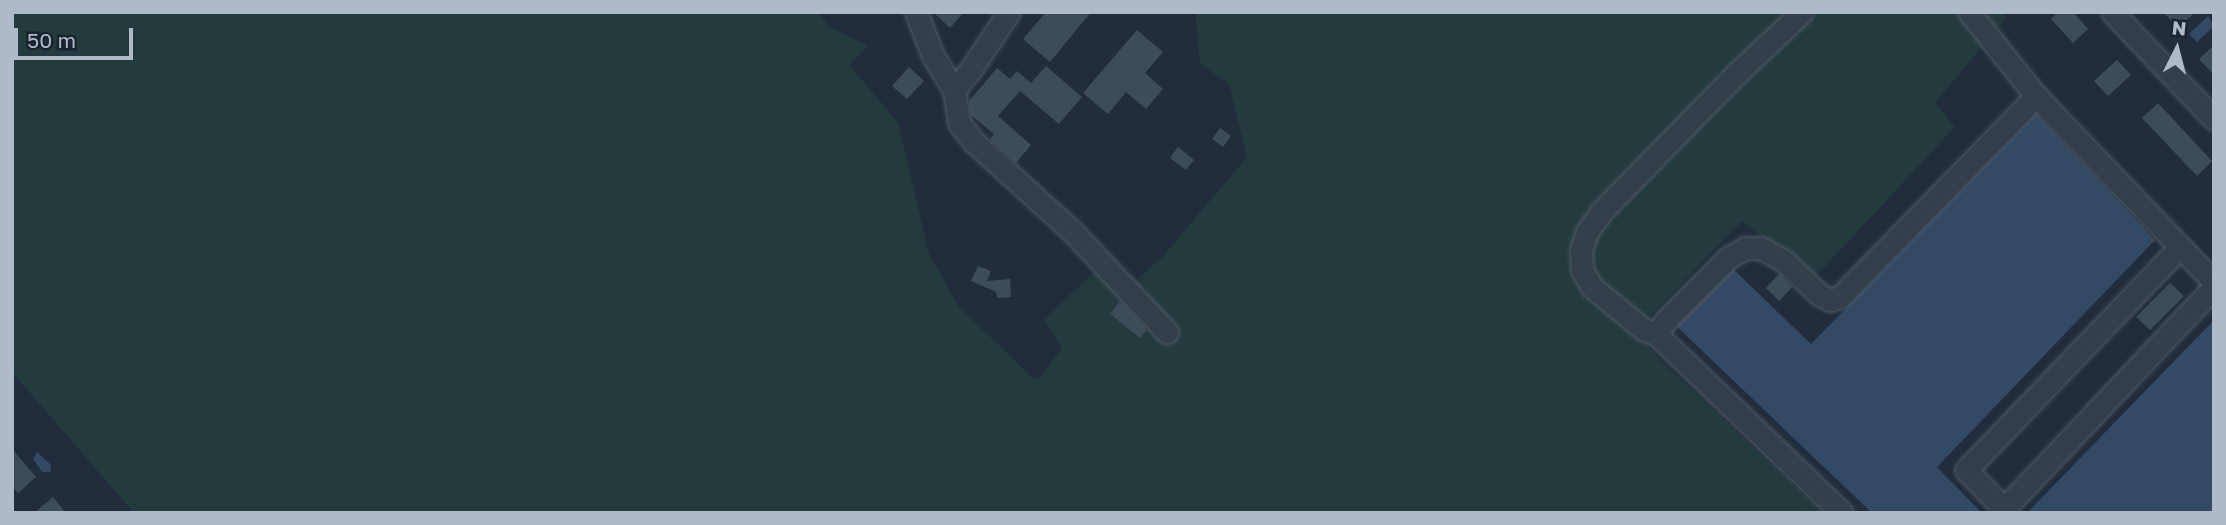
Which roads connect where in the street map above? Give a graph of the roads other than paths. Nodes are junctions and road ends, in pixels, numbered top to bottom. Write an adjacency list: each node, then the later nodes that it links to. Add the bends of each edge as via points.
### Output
1 (916, 12): 6 (street, via 933,57)
2 (1009, 12): 6 (street)
3 (1802, 12): 12 (street, via 1621,191 1587,232 1581,250 1582,270 1592,287 1643,329)
4 (1969, 12): 7 (street)
5 (2112, 12): 8 (street)
6 (954, 90): 11 (street, via 959,123 973,141 1072,231)
7 (2036, 96): 9 (street); 12 (street, via 1840,297 1830,300 1820,295 1784,261 1761,248 1745,248 1728,258)
8 (2214, 119)
9 (2180, 247): 10 (street); 10 (street, via 1966,470 2004,509)
10 (2214, 285)
11 (1167, 332)
12 (1656, 334): 13 (street)
13 (1842, 513)

